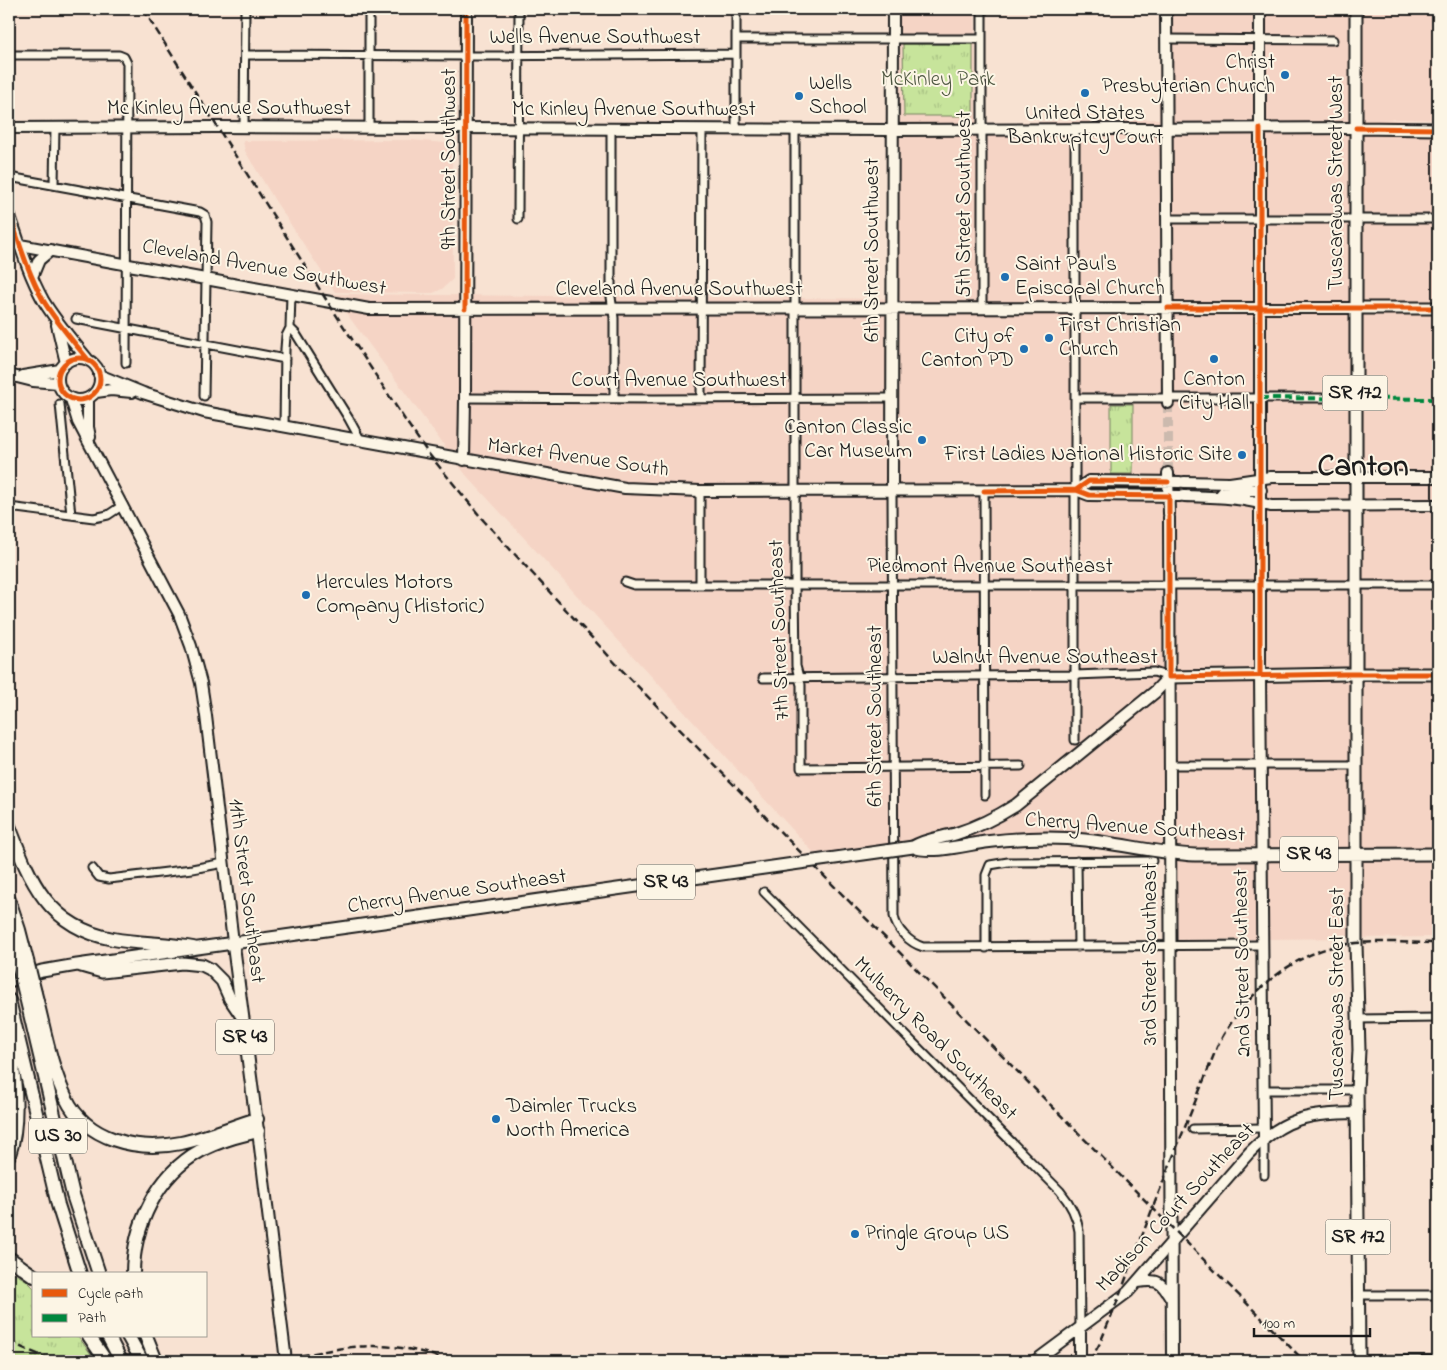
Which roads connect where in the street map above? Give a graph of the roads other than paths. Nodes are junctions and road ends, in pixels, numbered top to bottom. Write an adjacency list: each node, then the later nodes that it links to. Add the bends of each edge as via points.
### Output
1 (245, 9): 19 (street)
2 (369, 9): 20 (street)
3 (466, 9): 21 (street, 9th Street Southwest)
4 (519, 9): 22 (street)
5 (736, 9): 11 (street)
6 (893, 9): 12 (street, 6th Street Southwest)
7 (982, 9): 13 (street, 5th Street Southwest)
8 (1166, 9): 15 (street)
9 (1260, 9): 14 (street, 2nd Street Southeast)
10 (1356, 9): 32 (main road, Tuscarawas Street West / SR 172)
11 (736, 39): 12 (street); 17 (street)
12 (893, 39): 13 (street); 39 (street, 6th Street Southwest)
13 (982, 39): 40 (street, 5th Street Southwest)
14 (1260, 39): 15 (street); 16 (street); 31 (street, 2nd Street Southeast)
15 (1166, 40): 37 (street)
16 (1333, 40)
17 (736, 54): 22 (street, Wells Avenue Southwest); 34 (street)
18 (9, 55): 23 (street, via 124,57 127,63)
19 (244, 55): 20 (street, Wells Avenue Southwest); 24 (street)
20 (369, 55): 21 (street, Wells Avenue Southwest); 27 (street)
21 (466, 56): 22 (street, Wells Avenue Southwest); 28 (street, 9th Street Southwest)
22 (520, 56): 29 (street)
23 (127, 127): 24 (street, Mc Kinley Avenue Southwest); 26 (street, Mc Kinley Avenue Southwest); 43 (street)
24 (244, 127): 27 (street, Mc Kinley Avenue Southwest)
25 (9, 128): 26 (street, Mc Kinley Avenue Southwest)
26 (55, 128): 42 (street)
27 (369, 128): 28 (street, Mc Kinley Avenue Southwest)
28 (466, 128): 29 (street, Mc Kinley Avenue Southwest); 62 (street, 9th Street Southwest)
29 (519, 128): 30 (street, Mc Kinley Avenue Southwest); 46 (street)
30 (611, 128): 33 (street, Mc Kinley Avenue Southwest); 63 (street)
31 (1260, 128): 32 (street, Mc Kinley Avenue Southwest); 37 (street, Mc Kinley Avenue Southwest); 48 (street, 2nd Street Southeast)
32 (1356, 128): 38 (main road); 45 (main road, Tuscarawas Street West / SR 172)
33 (702, 129): 34 (street, Mc Kinley Avenue Southwest); 64 (street)
34 (736, 129): 35 (street, Mc Kinley Avenue Southwest)
35 (795, 129): 39 (street, Mc Kinley Avenue Southwest); 65 (street, 7th Street Southeast)
36 (1074, 129): 37 (street, Mc Kinley Avenue Southwest); 40 (street, Mc Kinley Avenue Southwest); 57 (street)
37 (1167, 129): 47 (street)
38 (1438, 129)
39 (892, 130): 40 (street, Mc Kinley Avenue Southwest); 66 (street, 6th Street Southwest)
40 (982, 130): 67 (street, 5th Street Southwest)
41 (9, 176): 42 (street)
42 (54, 185): 43 (street)
43 (127, 199): 53 (street); 55 (street, via 205,215)
44 (9, 213): 51 (street)
45 (1356, 218): 48 (street); 49 (street); 60 (main road, Tuscarawas Street West / SR 172)
46 (518, 219)
47 (1167, 219): 48 (street); 58 (street)
48 (1260, 219): 59 (street, 2nd Street Southeast)
49 (1438, 219)
50 (9, 243): 51 (street, Cleveland Avenue Southwest)
51 (20, 245): 52 (street, Cleveland Avenue Southwest); 54 (street)
52 (51, 250): 53 (street, Cleveland Avenue Southwest); 54 (street, via 39,260)
53 (126, 264): 55 (street, Cleveland Avenue Southwest); 71 (street)
54 (32, 277): 69 (street)
55 (206, 278): 56 (street, Cleveland Avenue Southwest); 72 (street)
56 (291, 294): 62 (street, Cleveland Avenue Southwest, via 369,309); 70 (street)
57 (1075, 308): 58 (street, Cleveland Avenue Southwest); 67 (street, Cleveland Avenue Southwest); 88 (street)
58 (1168, 308): 59 (street, Cleveland Avenue Southwest); 92 (street)
59 (1260, 308): 60 (street, Cleveland Avenue Southwest); 89 (street, 2nd Street Southeast)
60 (1356, 308): 61 (main road); 90 (main road, Tuscarawas Street West / SR 172)
61 (1438, 308)
62 (466, 309): 63 (street, Cleveland Avenue Southwest); 83 (street, 9th Street Southwest)
63 (612, 309): 64 (street, Cleveland Avenue Southwest); 84 (street)
64 (701, 309): 65 (street, Cleveland Avenue Southwest); 85 (street)
65 (794, 309): 66 (street, Cleveland Avenue Southwest); 86 (street, 7th Street Southeast)
66 (892, 309): 67 (street, Cleveland Avenue Southwest); 87 (street, 6th Street Southwest)
67 (982, 309)
68 (76, 319): 71 (street)
69 (57, 321): 74 (street); 76 (street)
70 (290, 328): 73 (street, via 286,336); 95 (street)
71 (126, 330): 72 (street); 75 (street)
72 (204, 344): 73 (street); 82 (street)
73 (285, 359): 94 (street)
74 (89, 361): 76 (street, via 76,358); 77 (street)
75 (126, 363)
76 (63, 367): 78 (street); 79 (street)
77 (99, 375): 80 (street, Market Avenue South); 81 (street, via 99,385)
78 (14, 376): 79 (street)
79 (58, 383): 91 (street)
80 (142, 393): 81 (street, Market Avenue South, via 110,390); 94 (street, Market Avenue South, via 204,412)
81 (92, 395): 91 (street); 96 (street, 11th Street Southeast, via 88,427)
82 (204, 396)
83 (466, 398): 84 (street, Court Avenue Southwest); 97 (street, 9th Street Southwest)
84 (614, 398): 85 (street, Court Avenue Southwest)
85 (701, 398): 86 (street, Court Avenue Southwest)
86 (795, 398): 87 (street, Court Avenue Southwest); 106 (street, 7th Street Southeast)
87 (892, 398): 108 (street, 6th Street Southwest)
88 (1075, 398): 92 (street); 104 (street)
89 (1260, 398): 90 (street); 92 (street); 102 (street, 2nd Street Southeast)
90 (1355, 398): 98 (main road, Tuscarawas Street West / SR 172)
91 (71, 399): 96 (street, 11th Street Southeast, via 78,422)
92 (1168, 401)
93 (60, 404): 116 (street)
94 (284, 427): 95 (street, Market Avenue South)
95 (361, 441): 97 (street, Market Avenue South)
96 (92, 448): 112 (street, 11th Street Southeast)
97 (464, 460): 105 (street, Market Avenue South, via 625,488)
98 (1355, 477): 99 (street, Market Avenue South); 102 (street, Market Avenue South, via 1271,477); 115 (main road, Tuscarawas Street East / SR 172)
99 (1438, 477)
100 (1112, 482): 101 (street, Market Avenue South); 104 (street, Market Avenue South, via 1089,482); 109 (street)
101 (1169, 485): 103 (street, Market Avenue South); 109 (street, Market Avenue South); 118 (street, 3rd Street Southeast)
102 (1261, 485): 103 (street, Market Avenue South, via 1203,482); 110 (street, via 1225,490); 111 (street, 2nd Street Southeast)
103 (1182, 489): 110 (street, Market Avenue South)
104 (1076, 490): 107 (street, Market Avenue South); 109 (street, Market Avenue South, via 1088,495); 125 (street)
105 (700, 491): 106 (street, Market Avenue South); 121 (street)
106 (794, 491): 108 (street, Market Avenue South); 122 (street, 7th Street Southeast)
107 (984, 491): 108 (street, Market Avenue South); 124 (street)
108 (892, 492): 123 (street, 6th Street Southeast)
109 (1112, 495)
110 (1220, 497): 111 (street, Market Avenue South)
111 (1261, 502): 115 (street, Market Avenue South, via 1271,506); 119 (street, 2nd Street Southeast)
112 (123, 505): 116 (street, via 100,517); 152 (street, 11th Street Southeast, via 179,614 191,646 201,683)
113 (1438, 505): 115 (street, Market Avenue South)
114 (9, 506): 116 (street)
115 (1356, 506): 126 (main road, Tuscarawas Street East / SR 172)
116 (71, 516)
117 (625, 582): 121 (street, Piedmont Avenue Southeast, via 634,585)
118 (1169, 584): 119 (street, Piedmont Avenue Southeast); 125 (street, Piedmont Avenue Southeast); 133 (street, 3rd Street Southeast)
119 (1261, 584): 126 (street, Piedmont Avenue Southeast); 130 (street, 2nd Street Southeast)
120 (1438, 584): 126 (street, Piedmont Avenue Southeast)
121 (700, 585): 122 (street, Piedmont Avenue Southeast)
122 (794, 585): 123 (street, Piedmont Avenue Southeast); 135 (street, 7th Street Southeast)
123 (893, 585): 124 (street, Piedmont Avenue Southeast); 131 (street, 6th Street Southeast)
124 (984, 585): 125 (street, Piedmont Avenue Southeast); 132 (street)
125 (1076, 585): 129 (street)
126 (1356, 586): 127 (main road, Tuscarawas Street East / SR 172)
127 (1356, 674): 128 (main road, Walnut Avenue Southeast); 130 (main road, Walnut Avenue Southeast); 139 (main road, Tuscarawas Street East / SR 172)
128 (1438, 674)
129 (1075, 675): 132 (street, Walnut Avenue Southeast); 133 (street, Walnut Avenue Southeast, via 1154,672); 136 (street)
130 (1260, 675): 133 (main road, Walnut Avenue Southeast); 138 (street, 2nd Street Southeast)
131 (893, 676): 132 (street, Walnut Avenue Southeast); 135 (street, Walnut Avenue Southeast); 141 (street, 6th Street Southeast)
132 (985, 676): 142 (street)
133 (1169, 677): 137 (street, 3rd Street Southeast); 145 (main road, Cherry Avenue Southeast / SR 43, via 1155,692 1016,805 973,828)
134 (763, 678): 135 (street, Walnut Avenue Southeast)
135 (799, 678): 141 (street, 7th Street Southeast, via 801,768)
136 (1075, 740)
137 (1169, 765): 138 (street); 146 (street, 3rd Street Southeast)
138 (1261, 765): 139 (street); 149 (street, 2nd Street Southeast)
139 (1356, 765): 147 (main road, Tuscarawas Street East / SR 172)
140 (1021, 766): 142 (street)
141 (893, 768): 142 (street); 162 (street, 6th Street Southeast, via 896,924 913,943 923,947)
142 (984, 768): 143 (street)
143 (984, 795)
144 (9, 826): 161 (highway, via 34,885 49,905 69,922 113,939)
145 (913, 847): 146 (main road, Cherry Avenue Southeast / SR 43, via 926,850 1014,839 1066,838); 157 (main road, Cherry Avenue Southeast / SR 43, bridge)
146 (1169, 854): 149 (main road, Cherry Avenue Southeast / SR 43); 159 (street, 3rd Street Southeast)
147 (1356, 854): 148 (main road, SR 43); 149 (main road, Cherry Avenue Southeast / SR 43); 170 (main road, Tuscarawas Street East / SR 172)
148 (1438, 854)
149 (1261, 855): 158 (street, 2nd Street Southeast)
150 (1077, 861): 151 (street, Cherry Avenue Southeast); 160 (street); 162 (street, Cherry Avenue Southeast, via 1008,862 989,866 986,874)
151 (1152, 861)
152 (224, 863): 153 (street, via 108,879 98,877); 157 (street, 11th Street Southeast)
153 (92, 868)
154 (764, 892): 190 (street, Mulberry Road Southeast, via 1060,1192 1076,1215 1079,1230)
155 (9, 900): 163 (highway, via 20,930)
156 (9, 924): 163 (highway, US 30)
157 (233, 942): 161 (main road, Cherry Avenue Southeast / SR 43); 168 (main road, 11th Street Southeast / SR 43)
158 (1262, 945): 159 (street); 172 (street, 2nd Street Southeast)
159 (1169, 946): 160 (street); 180 (street, 3rd Street Southeast)
160 (1078, 947): 162 (street)
161 (194, 948): 164 (main road, Cherry Avenue Southeast / SR 43)
162 (986, 948)
163 (22, 962): 166 (highway, US 30, bridge)
164 (77, 965): 165 (main road, Cherry Avenue Southeast / SR 43); 168 (main road, via 102,972 182,963 202,965 222,981)
165 (9, 981)
166 (30, 995): 175 (highway, via 65,1097 77,1116 105,1137 133,1144 167,1145); 183 (highway, US 30, via 73,1195)
167 (9, 1001): 182 (highway, US 30, via 58,1205)
168 (243, 1018): 175 (main road, 11th Street Southeast / SR 43)
169 (1438, 1018): 170 (street)
170 (1357, 1019): 173 (main road, Tuscarawas Street East / SR 172)
171 (9, 1041): 178 (highway, via 15,1112)
172 (1263, 1090): 173 (street); 177 (street, 2nd Street Southeast)
173 (1357, 1090): 174 (main road, Tuscarawas Street East / SR 172)
174 (1358, 1114): 177 (street, Madison Court Southeast, via 1321,1114); 187 (main road, Tuscarawas Street East / SR 172)
175 (257, 1125): 184 (highway, via 185,1161 158,1190 136,1243); 200 (street, 11th Street Southeast)
176 (1193, 1130): 177 (street)
177 (1264, 1133): 179 (street, 2nd Street Southeast); 180 (street, Madison Court Southeast)
178 (9, 1155)
179 (1264, 1175)
180 (1171, 1244): 186 (street, Madison Court Southeast); 189 (street, 3rd Street Southeast)
181 (9, 1258): 185 (highway)
182 (79, 1272)
183 (98, 1272)
184 (134, 1272)
185 (32, 1275)
186 (1138, 1282): 189 (street, via 1158,1282); 190 (street, Madison Court Southeast, via 1117,1302)
187 (1359, 1295): 188 (street); 204 (main road, Tuscarawas Street East / SR 172)
188 (1438, 1295)
189 (1171, 1298): 203 (street, 3rd Street Southeast)
190 (1080, 1328): 201 (street, Madison Court Southeast); 202 (street)
191 (129, 1338): 195 (highway)
192 (147, 1338): 196 (highway)
193 (91, 1340): 198 (highway)
194 (111, 1342): 199 (highway)
195 (139, 1357)
196 (154, 1358)
197 (1438, 1360): 204 (street)
198 (106, 1361)
199 (121, 1361)
200 (286, 1361)
201 (1035, 1361)
202 (1080, 1361)
203 (1172, 1361)
204 (1359, 1361)

